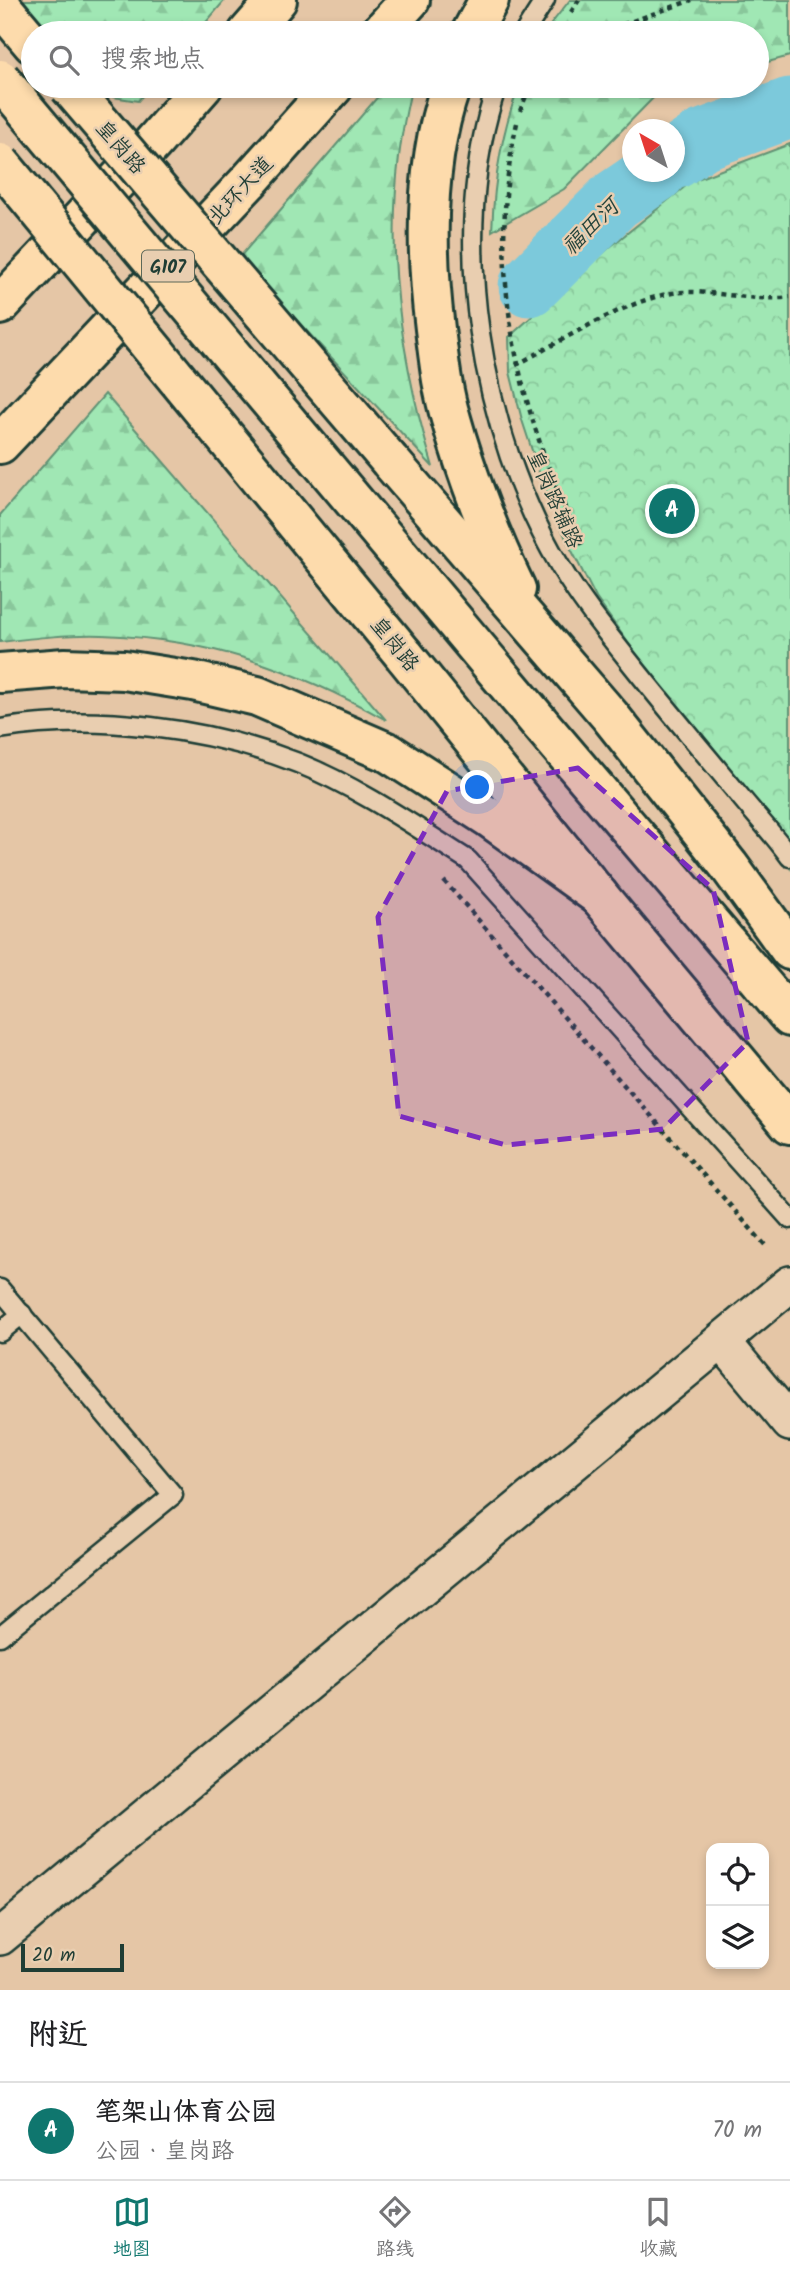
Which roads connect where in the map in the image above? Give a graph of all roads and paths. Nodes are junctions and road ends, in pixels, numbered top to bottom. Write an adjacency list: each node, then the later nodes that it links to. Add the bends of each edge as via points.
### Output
1 (277, 0): 6 (highway)
2 (410, 0): 7 (highway)
3 (489, 0): 8 (highway)
4 (545, 0): 9 (lane)
5 (692, 0): 10 (path)
6 (259, 21)
7 (391, 21)
8 (478, 21)
9 (532, 21)
10 (633, 21)
11 (0, 79): 31 (highway, bridge)
12 (79, 98): 24 (highway, 皇岗路, bridge)
13 (193, 98): 20 (highway)
14 (323, 98): 22 (highway, 北环大道 / G107)
15 (448, 98): 24 (highway, via 431,184 429,227 440,375 451,420 502,560)
16 (494, 98): 27 (lane, 皇岗路辅路, via 480,146 473,243 482,353 506,446 559,565 582,599)
17 (525, 98): 21 (path, via 511,151 505,199 506,295)
18 (0, 163): 29 (highway, 皇岗路, bridge)
19 (790, 297): 21 (path, via 681,292 644,300)
20 (0, 305)
21 (516, 365): 23 (path, via 538,439)
22 (0, 444)
23 (585, 552)
24 (539, 634): 30 (highway, 皇岗路, via 610,716)
25 (0, 673): 29 (highway, via 124,670 257,696 390,753)
26 (0, 729): 33 (lane, via 96,723 165,729 237,743 298,763 356,791 423,832 468,860)
27 (790, 856)
28 (444, 881): 34 (path)
29 (599, 896): 32 (highway, 皇岗路)
30 (790, 950)
31 (790, 1017)
32 (790, 1124)
33 (790, 1219)
34 (766, 1246)
35 (790, 1284): 39 (street)
36 (0, 1289): 37 (lane)
37 (22, 1314): 38 (lane); 41 (lane, via 173,1495)
38 (0, 1332)
39 (722, 1341): 40 (street); 42 (street)
40 (790, 1423)
41 (0, 1636)
42 (0, 1937)

